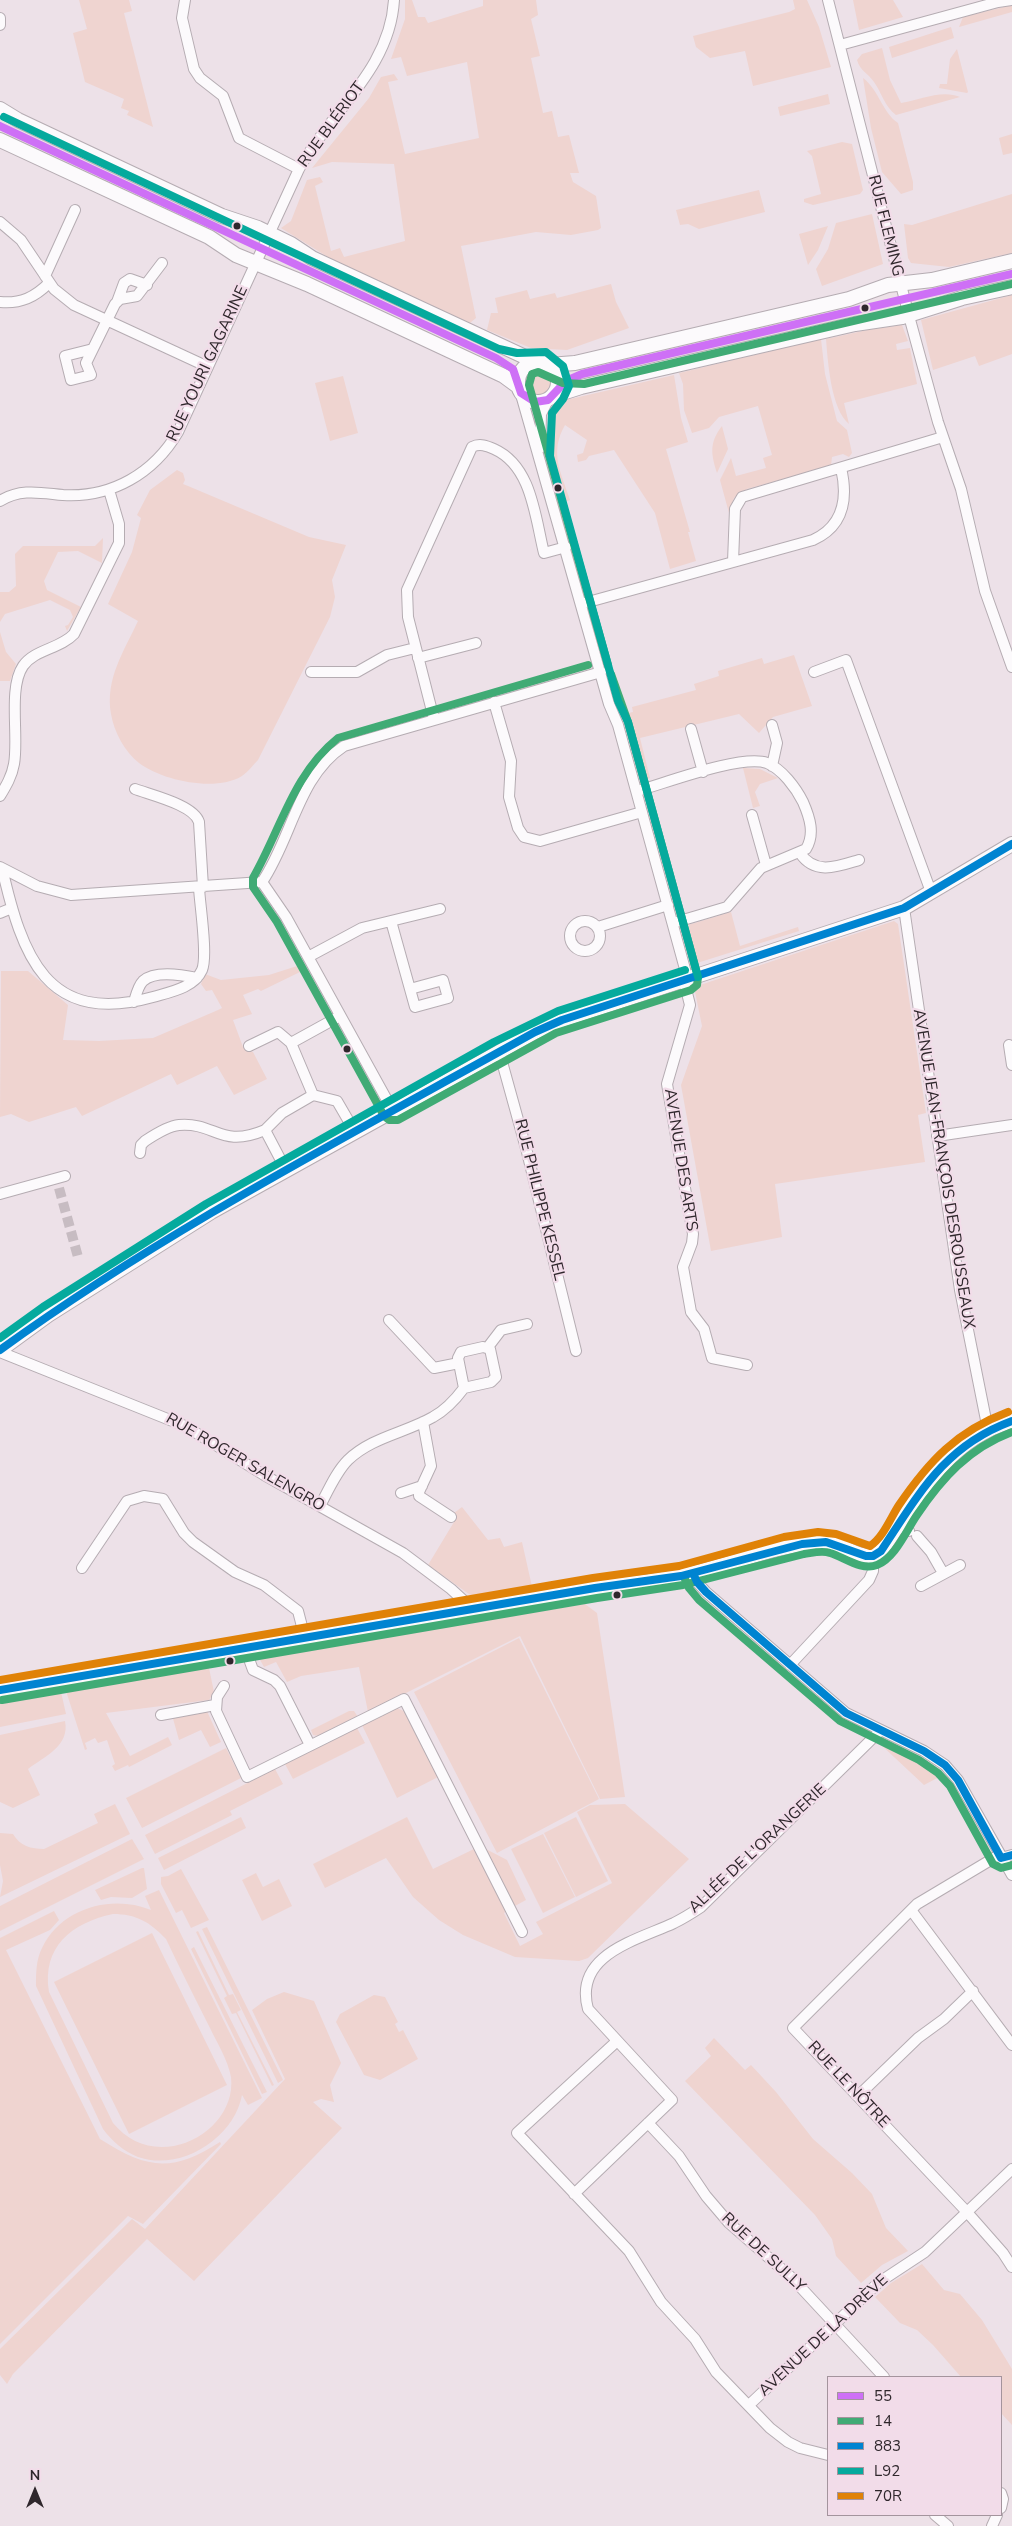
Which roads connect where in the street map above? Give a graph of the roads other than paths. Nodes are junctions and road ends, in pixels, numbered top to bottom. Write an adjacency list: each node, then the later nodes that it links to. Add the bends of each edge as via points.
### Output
1 (185, 0): 10 (street, via 182,18 194,69 223,96 239,138)
2 (394, 0): 10 (street, RUE BLÉRIOT, via 387,33 372,68)
3 (828, 0): 7 (street, RUE FLEMING)
4 (1012, 0): 7 (street)
5 (0, 18): 6 (street)
6 (0, 25)
7 (840, 44): 19 (street, RUE FLEMING)
8 (0, 109): 13 (street, via 222,216)
9 (0, 140): 17 (street, via 200,233)
10 (299, 168): 13 (street, RUE BLÉRIOT)
11 (76, 210): 18 (street)
12 (0, 222): 18 (street, via 21,240)
13 (269, 234): 14 (street, RUE BLÉRIOT); 27 (street, via 312,258)
14 (263, 248): 17 (street, RUE YOURI GAGARINE)
15 (1012, 261): 19 (street, via 932,280)
16 (162, 264): 20 (street)
17 (256, 264): 28 (street, RUE YOURI GAGARINE); 29 (street, via 307,284 504,376)
18 (47, 279): 22 (street, via 33,296); 25 (street, via 74,305)
19 (900, 282): 24 (street, RUE FLEMING); 27 (street, via 849,299 565,365)
20 (147, 285): 23 (street, via 137,296); 23 (street, via 130,279 124,283)
21 (1012, 287): 24 (street, via 962,298)
22 (0, 302)
23 (117, 302): 25 (street)
24 (908, 316): 30 (street, via 823,330 581,387); 31 (street, RUE FLEMING)
25 (107, 322): 26 (street); 28 (street)
26 (93, 349)
27 (543, 363): 29 (street, via 522,370 518,379); 30 (street, via 556,372 559,381)
28 (208, 366): 34 (street, RUE YOURI GAGARINE, via 178,432 161,457 136,477)
29 (519, 389): 30 (street, via 532,401); 32 (street)
30 (550, 398): 32 (street, via 541,414)
31 (943, 437): 33 (street); 41 (street, RUE FLEMING, via 958,479 985,591)
32 (540, 457): 36 (street)
33 (841, 468): 37 (street, via 844,501 840,515 829,531 813,540); 37 (street, via 742,497 735,509)
34 (109, 490): 35 (street, RUE YOURI GAGARINE, via 75,495 32,491); 53 (street, via 119,524 119,543 74,634 63,643 30,658 20,672 16,691 14,762 11,776)
35 (0, 501)
36 (566, 547): 38 (street); 40 (street, via 544,553 520,470 513,460 484,445 472,446 409,583 406,609)
37 (733, 562): 38 (street)
38 (582, 604): 43 (street)
39 (476, 642): 40 (street)
40 (417, 653): 42 (street, via 387,655 357,672); 46 (street)
41 (1012, 667)
42 (311, 672)
43 (601, 672): 45 (street); 52 (street)
44 (814, 672): 63 (street, via 846,660)
45 (494, 702): 46 (street); 54 (street, via 511,761 509,797 524,837 540,841)
46 (434, 719): 61 (street, via 353,741 330,756 311,780 278,857)
47 (772, 725): 49 (street, via 777,743)
48 (691, 729): 50 (street)
49 (772, 766): 50 (street, via 748,761); 57 (street, via 794,788 808,816 811,838)
50 (703, 772): 52 (street)
51 (135, 789): 62 (street, via 196,815 199,822)
52 (637, 791): 54 (street)
53 (0, 796)
54 (642, 812): 64 (street)
55 (752, 815): 59 (street)
56 (1012, 844): 63 (street)
57 (800, 853): 58 (street, via 812,864 828,868); 59 (street)
58 (860, 860)
59 (766, 865): 70 (street, via 727,906)
60 (1, 868): 62 (street, via 37,886 71,895); 65 (street)
61 (262, 882): 62 (street); 72 (street)
62 (201, 887): 73 (street, via 204,957)
63 (931, 892): 67 (street)
64 (668, 905): 70 (street); 71 (street)
65 (12, 908): 68 (street); 76 (street, via 28,955 50,982 90,1002 113,1005)
66 (440, 908): 69 (street)
67 (904, 908): 74 (street); 88 (street, AVENUE JEAN-FRANÇOIS DESROUSSEAUX)
68 (0, 913)
69 (391, 920): 72 (street, via 356,931); 75 (street)
70 (673, 923): 74 (street)
71 (598, 927)
72 (308, 957): 77 (street)
73 (197, 978): 76 (street, via 180,988); 76 (street, via 172,975 147,978 140,985)
74 (686, 980): 81 (street, via 562,1020); 99 (street, AVENUE DES ARTS, via 690,1005 667,1084 693,1234 683,1267 691,1312 704,1329 712,1358)
75 (410, 990)
76 (134, 1002)
77 (340, 1016): 78 (street); 84 (street)
78 (291, 1043): 80 (street, via 278,1032); 83 (street)
79 (1009, 1045): 82 (street)
80 (249, 1046)
81 (499, 1051): 84 (street); 96 (street, RUE PHILIPPE KESSEL, via 530,1160)
82 (1012, 1065)
83 (313, 1095): 86 (street, via 282,1113); 87 (street, via 337,1101)
84 (393, 1111): 87 (street)
85 (1012, 1125): 88 (street)
86 (265, 1130): 89 (street, via 239,1139 177,1125 141,1145); 90 (street)
87 (355, 1132): 90 (street)
88 (937, 1136): 103 (street, AVENUE JEAN-FRANÇOIS DESROUSSEAUX, via 960,1290)
89 (140, 1153)
90 (286, 1170): 97 (street, via 158,1245 48,1315)
91 (60, 1181): 92 (street)
92 (0, 1194)
93 (389, 1320): 98 (street, via 434,1368)
94 (527, 1324): 95 (street, via 501,1330)
95 (488, 1347): 98 (street, via 464,1350 459,1355); 100 (street, via 493,1353 496,1377 491,1382)
96 (576, 1350)
97 (0, 1351): 106 (street, RUE ROGER SALENGRO, via 178,1422)
98 (459, 1363): 100 (street)
99 (747, 1365)
100 (464, 1388): 102 (street, via 443,1410)
101 (1012, 1421): 103 (street)
102 (422, 1422): 104 (street, via 431,1466); 106 (street, via 385,1437 353,1456 339,1472)
103 (988, 1430): 108 (street, via 960,1448 917,1494)
104 (422, 1486): 105 (street); 107 (street, via 419,1492 422,1500)
105 (401, 1493)
106 (320, 1506): 115 (street, RUE ROGER SALENGRO, via 416,1562 451,1589)
107 (451, 1517)
108 (908, 1531): 109 (street); 113 (street, via 931,1552)
109 (873, 1556): 112 (street, via 831,1542 810,1543 754,1554); 118 (street, via 869,1580)
110 (960, 1565): 113 (street)
111 (82, 1568): 116 (street, via 127,1501 139,1496 158,1497 166,1503 184,1534 193,1542 235,1572 264,1585 298,1611)
112 (693, 1573): 115 (street); 118 (street, via 696,1582 706,1592)
113 (943, 1573): 114 (street)
114 (921, 1586)
115 (467, 1611): 116 (street)
116 (305, 1638): 117 (street)
117 (245, 1648): 120 (street); 124 (street, via 253,1670 280,1686)
118 (790, 1665): 123 (street, via 846,1713)
119 (224, 1686): 121 (street)
120 (0, 1690)
121 (215, 1705): 122 (street); 124 (street, via 247,1777)
122 (161, 1714)
123 (881, 1730): 126 (street, via 936,1758 950,1770); 131 (street, ALLÉE DE L'ORANGERIE, via 701,1907 674,1923 626,1943 593,1970 586,1990 588,2008)
124 (310, 1745): 129 (street, via 404,1699)
125 (1012, 1855): 126 (street)
126 (1000, 1856): 127 (street); 128 (street, via 922,1900)
127 (1012, 1876)
128 (911, 1910): 130 (street); 133 (street, RUE LE NÔTRE, via 793,2028)
129 (522, 1932)
130 (973, 1992): 132 (street); 133 (street, via 918,2038)
131 (616, 2042): 134 (street, ALLÉE DE L'ORANGERIE, via 672,2100); 136 (street, via 517,2133)
132 (1012, 2045)
133 (858, 2096): 137 (street, RUE LE NÔTRE)
134 (648, 2123): 136 (street); 139 (street, RUE DE SULLY, via 679,2156 729,2223 792,2278)
135 (1012, 2168): 137 (street, AVENUE DE LA DRÈVE)
136 (574, 2194): 141 (street, via 629,2251 661,2302 695,2339 716,2372)
137 (966, 2211): 138 (street, RUE LE NÔTRE, via 1006,2256); 139 (street, AVENUE DE LA DRÈVE, via 925,2252 878,2283)
138 (1012, 2268)
139 (834, 2324): 140 (street, RUE DE SULLY); 141 (street, AVENUE DE LA DRÈVE)
140 (883, 2376)
141 (750, 2405): 142 (street, via 770,2428 788,2442 810,2452)
142 (827, 2455)
143 (936, 2516): 144 (street)
144 (948, 2526)

